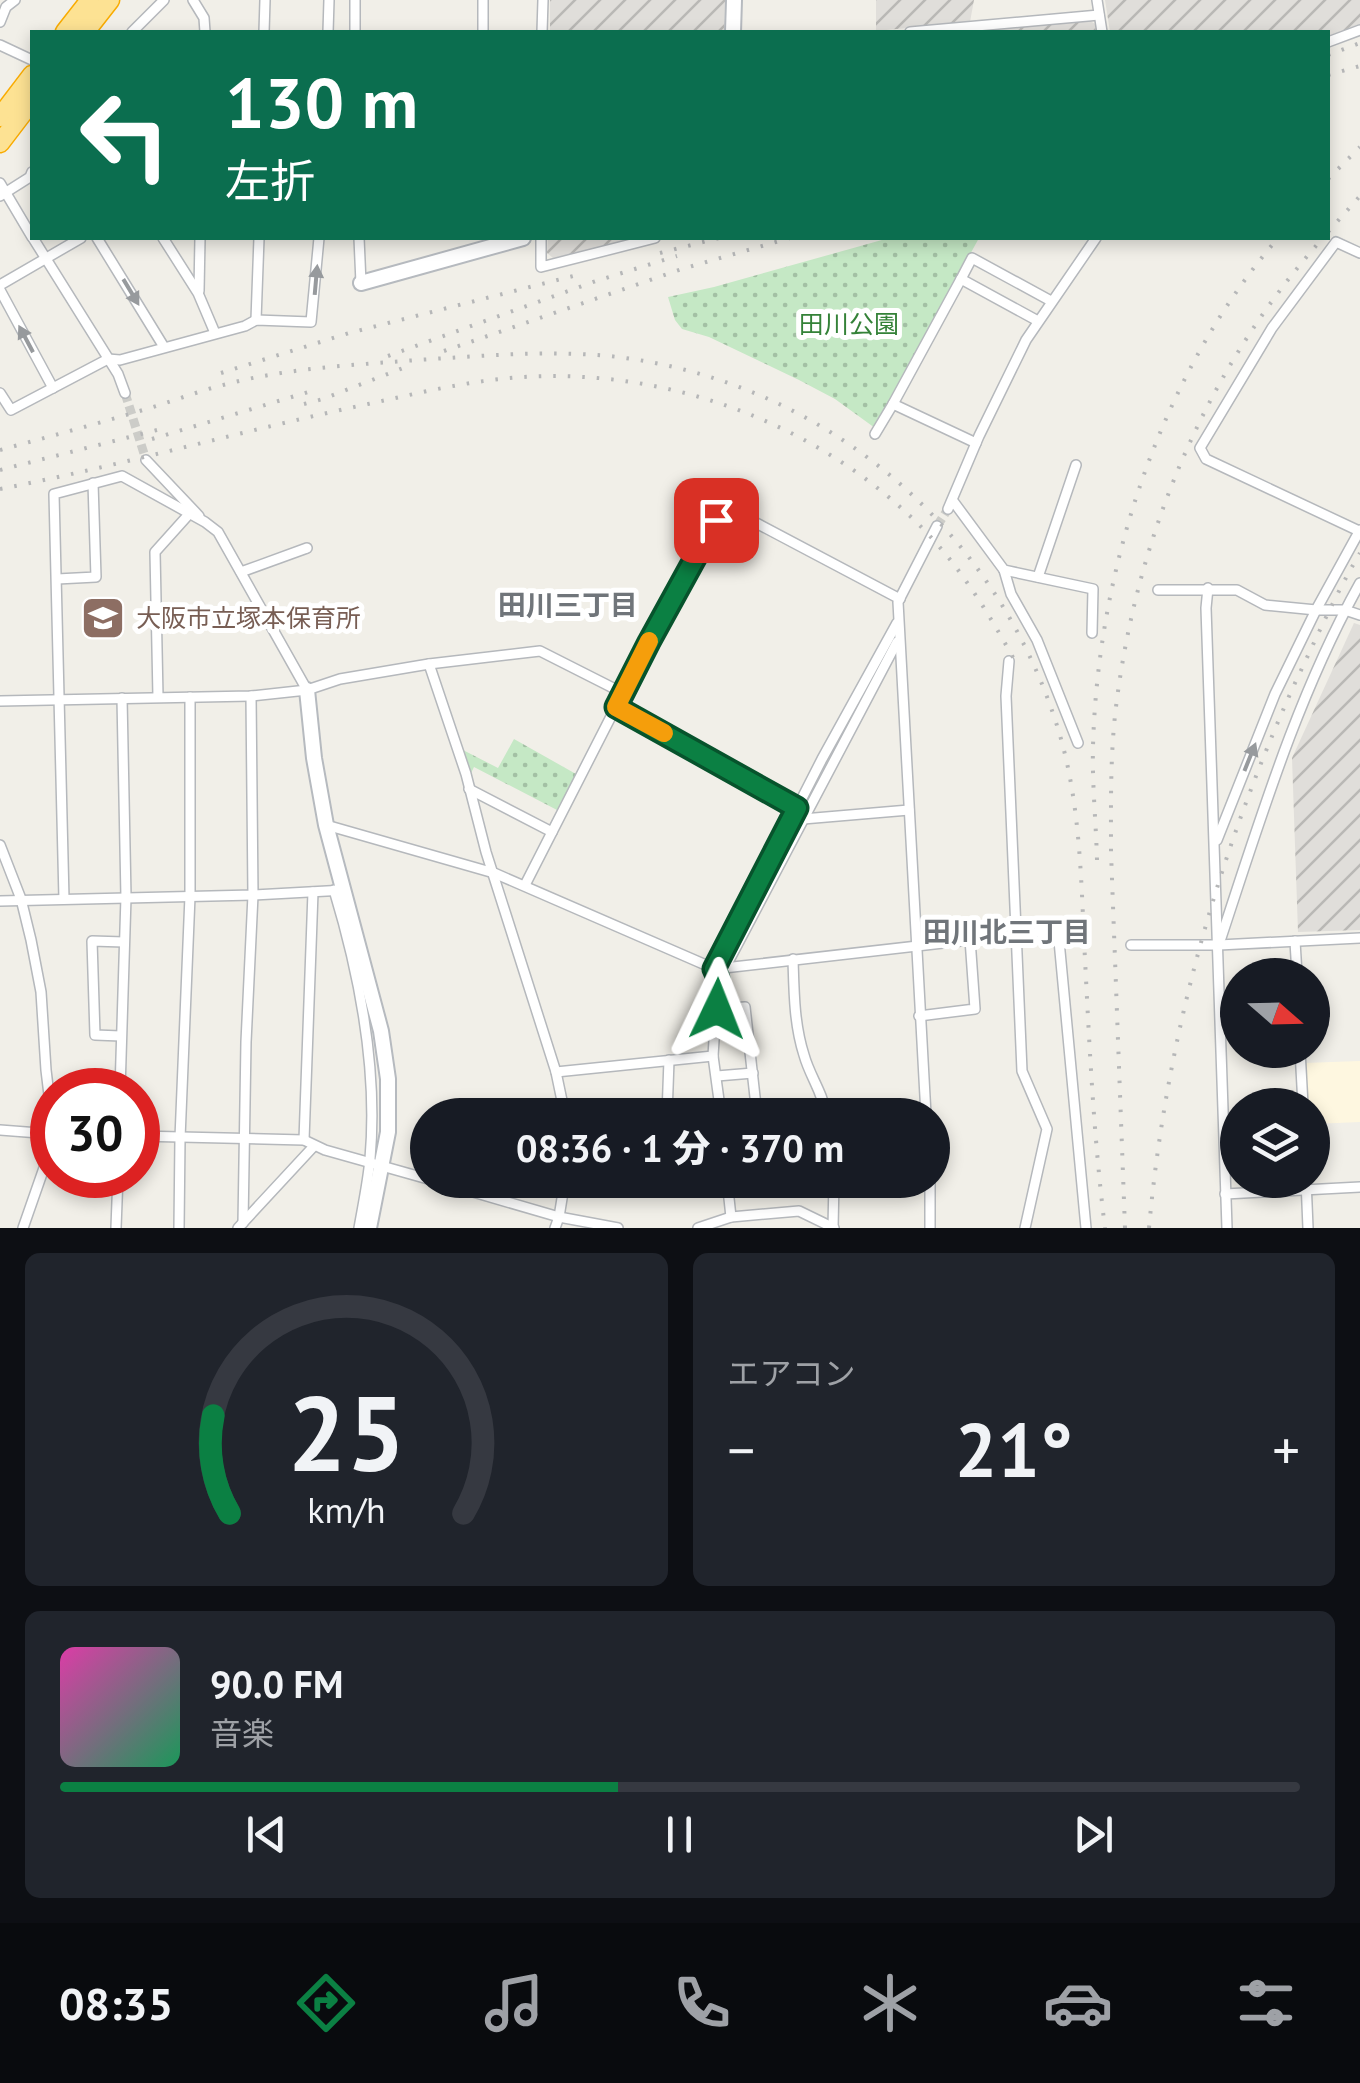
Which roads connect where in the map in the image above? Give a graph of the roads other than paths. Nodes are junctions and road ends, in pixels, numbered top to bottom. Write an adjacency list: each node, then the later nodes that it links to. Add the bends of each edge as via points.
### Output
1 (15, 0): 15 (street)
2 (80, 0): 16 (street)
3 (90, 0): 17 (highway)
4 (110, 0): 18 (highway)
5 (164, 0): 19 (street)
6 (193, 0): 20 (street)
7 (265, 0): 21 (street)
8 (329, 0): 22 (street)
9 (355, 0): 23 (street)
10 (483, 0): 24 (street)
11 (542, 0): 25 (street)
12 (734, 0): 26 (street)
13 (1097, 0): 14 (street)
14 (1099, 14): 27 (street); 28 (street)
15 (0, 22)
16 (57, 30)
17 (67, 30)
18 (87, 30)
19 (134, 30)
20 (205, 30)
21 (264, 30)
22 (328, 30)
23 (355, 30)
24 (483, 30)
25 (542, 30)
26 (734, 30)
27 (931, 30)
28 (1102, 30)
29 (1360, 30): 30 (street)
30 (1330, 41)
31 (0, 45): 32 (street)
32 (30, 60)
33 (30, 64): 35 (street)
34 (30, 78): 37 (highway)
35 (0, 104)
36 (30, 104): 38 (highway)
37 (0, 118)
38 (0, 143)
39 (30, 177): 40 (street)
40 (2, 191): 41 (street)
41 (30, 233)
42 (35, 240): 55 (street)
43 (78, 240): 55 (street)
44 (99, 240): 64 (street, one-way to 64)
45 (165, 240): 59 (street)
46 (200, 240): 59 (street)
47 (258, 240): 61 (street)
48 (319, 240): 61 (street, one-way to 48, via 311,322)
49 (359, 240): 57 (street)
50 (516, 240): 57 (street)
51 (541, 240): 52 (street, via 541,267)
52 (647, 240)
53 (1095, 240): 60 (street)
54 (1360, 254): 78 (street, via 1336,242 1272,328 1200,448 1206,459)
55 (46, 259): 58 (street); 65 (street)
56 (961, 279): 60 (street, via 972,258); 62 (street); 69 (street)
57 (361, 283)
58 (0, 288): 66 (street, one-way to 58)
59 (198, 293): 63 (street)
60 (1051, 301): 62 (street)
61 (256, 320): 63 (street)
62 (1038, 321): 71 (street)
63 (215, 333): 64 (street)
64 (164, 347): 65 (street)
65 (108, 358): 66 (street); 67 (street)
66 (53, 388): 68 (street, via 11,410)
67 (125, 392)
68 (0, 393)
69 (893, 404): 70 (street); 71 (street)
70 (876, 434)
71 (976, 443): 80 (street, via 950,505)
72 (146, 460): 76 (street)
73 (1076, 465): 82 (street)
74 (93, 483): 75 (street, via 122,476); 83 (street, via 54,494); 83 (street, via 96,577)
75 (190, 513): 76 (street); 100 (street, via 156,552)
76 (204, 522): 81 (street, via 218,532)
77 (937, 526): 87 (street)
78 (1360, 530): 88 (street)
79 (307, 548): 81 (street)
80 (1004, 570): 82 (street); 105 (street)
81 (241, 572): 96 (street)
82 (1038, 577): 92 (street, via 1093,589)
83 (56, 579): 101 (street)
84 (1360, 583): 89 (street)
85 (1208, 588): 86 (street); 88 (street, via 1238,590 1265,605); 113 (street)
86 (1158, 590)
87 (900, 599): 91 (street); 97 (street, via 724,506)
88 (1316, 610): 89 (street); 113 (street, one-way to 88)
89 (1345, 610): 90 (street); 131 (street, via 1279,762)
90 (1360, 615)
91 (899, 621): 93 (street); 107 (street)
92 (1092, 634)
93 (898, 640): 108 (street); 109 (street)
94 (1008, 661): 124 (street)
95 (429, 664): 96 (street); 97 (street, via 540,651); 106 (street)
96 (307, 690): 99 (street); 110 (street)
97 (623, 693): 104 (street)
98 (190, 696): 99 (street); 100 (street); 119 (street)
99 (252, 696): 118 (street)
100 (158, 697): 102 (street)
101 (60, 698): 102 (street); 103 (street); 122 (street)
102 (122, 698): 120 (street)
103 (0, 701)
104 (616, 707): 107 (street); 111 (street)
105 (1078, 743)
106 (470, 789): 111 (street); 114 (street)
107 (797, 808): 134 (street)
108 (909, 810): 109 (street); 129 (street)
109 (803, 819): 134 (street)
110 (326, 825): 114 (street); 116 (street)
111 (552, 832): 115 (street)
112 (0, 844): 121 (street)
113 (1214, 847): 131 (street)
114 (494, 873): 115 (street); 142 (street)
115 (525, 885): 134 (street)
116 (340, 890): 117 (street); 158 (street, via 381,1031 388,1079 388,1132)
117 (313, 892): 118 (street); 157 (street)
118 (253, 895): 119 (street); 156 (street)
119 (190, 896): 120 (street); 155 (street)
120 (126, 897): 122 (street); 128 (street)
121 (21, 899): 122 (street); 123 (street); 140 (street, via 41,992)
122 (64, 899)
123 (0, 900)
124 (1016, 934): 126 (street); 182 (street, via 1022,1071 1046,1129); 183 (street, via 1058,930)
125 (1360, 938): 127 (street)
126 (970, 939): 129 (street); 136 (street, via 975,1009)
127 (1295, 941): 131 (street); 132 (street)
128 (124, 942): 137 (street); 137 (street, via 92,940 96,1035)
129 (916, 944): 133 (street); 136 (street)
130 (1131, 946): 131 (street)
131 (1219, 946): 145 (street)
132 (1296, 958)
133 (793, 959): 134 (street); 150 (street, via 802,1050)
134 (720, 969): 135 (street)
135 (717, 1009): 138 (street); 143 (street, via 746,1006)
136 (919, 1016): 151 (street)
137 (121, 1036): 141 (street)
138 (713, 1056): 139 (street); 144 (street)
139 (669, 1060): 142 (street); 147 (street)
140 (46, 1068)
141 (120, 1068)
142 (556, 1072): 146 (street)
143 (753, 1073): 144 (street); 149 (street)
144 (716, 1076): 148 (street)
145 (1222, 1088)
146 (562, 1098)
147 (668, 1098)
148 (718, 1098)
149 (756, 1098)
150 (823, 1098)
151 (925, 1098)
152 (0, 1130): 153 (street)
153 (30, 1132)
154 (160, 1137): 155 (street)
155 (180, 1138): 156 (street); 175 (street)
156 (246, 1138): 157 (street); 172 (street)
157 (309, 1143): 158 (street); 172 (street)
158 (376, 1163): 159 (street); 176 (street); 177 (street)
159 (410, 1173)
160 (1330, 1186): 161 (street)
161 (1360, 1187)
162 (33, 1198): 173 (street)
163 (117, 1198): 174 (street)
164 (485, 1198): 171 (street)
165 (562, 1198): 171 (street)
166 (834, 1198): 180 (street)
167 (930, 1198): 181 (street)
168 (1225, 1198): 184 (street)
169 (1307, 1198): 185 (street)
170 (728, 1222): 179 (street); 180 (street, via 799,1211)
171 (557, 1223): 178 (street)
172 (240, 1226)
173 (23, 1228)
174 (116, 1228)
175 (179, 1228)
176 (359, 1228)
177 (369, 1228)
178 (618, 1228)
179 (698, 1228)
180 (833, 1228)
181 (930, 1228)
182 (1026, 1228)
183 (1086, 1228)
184 (1227, 1228)
185 (1308, 1228)

